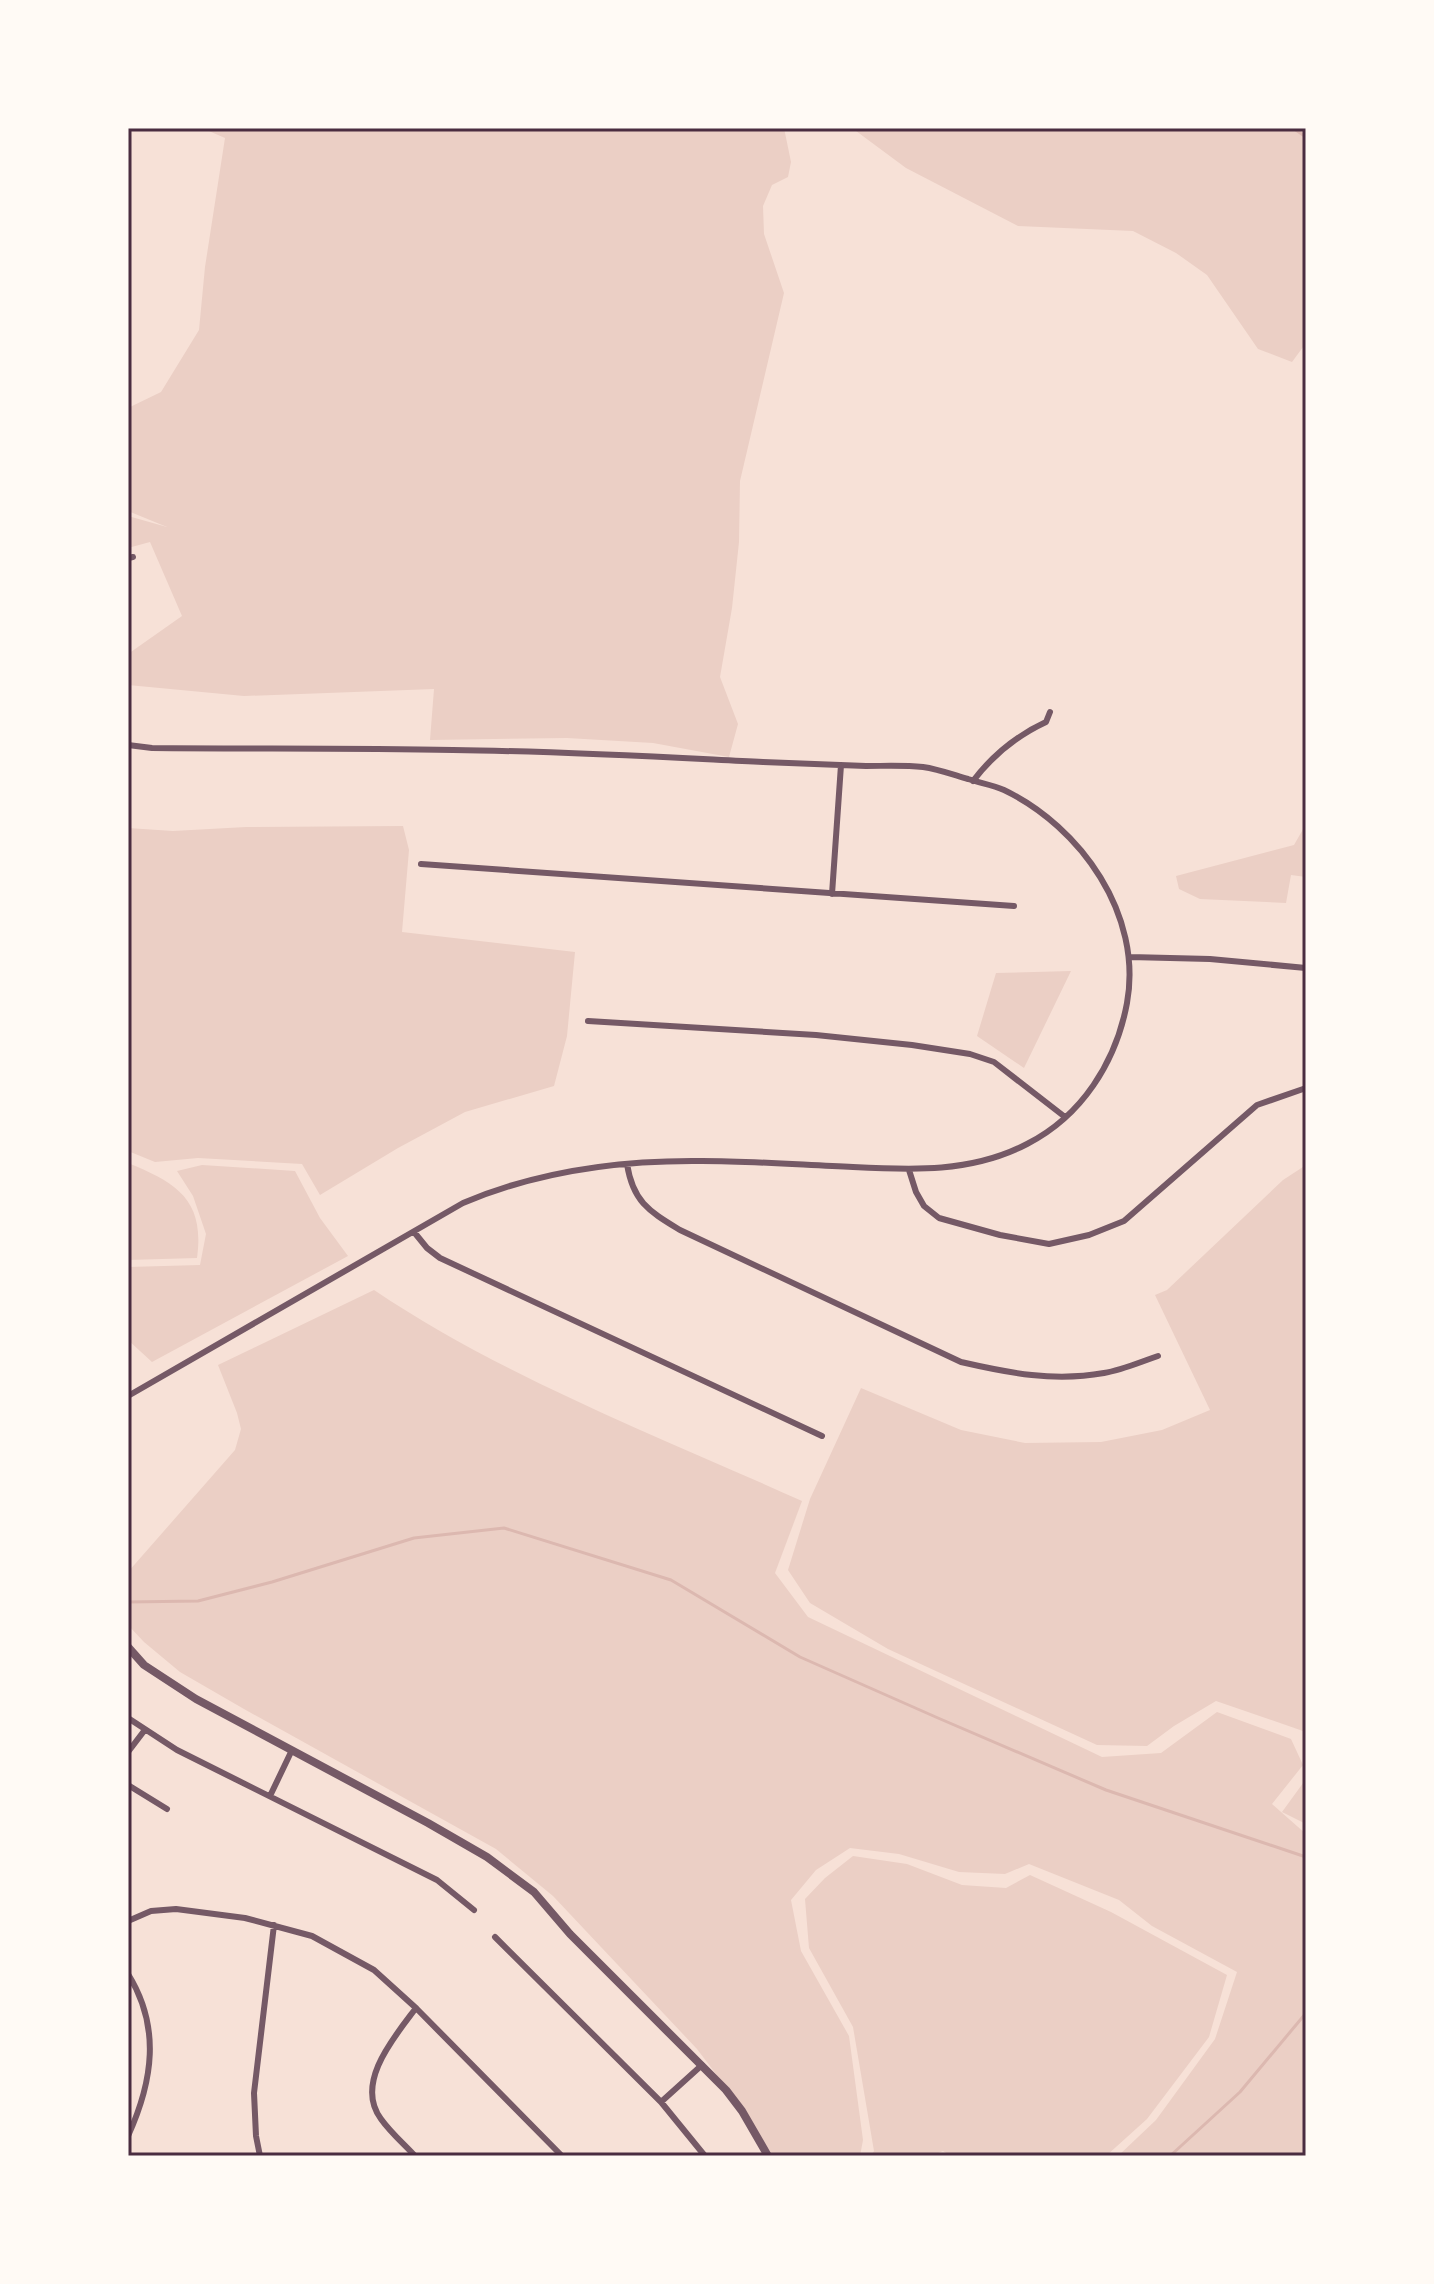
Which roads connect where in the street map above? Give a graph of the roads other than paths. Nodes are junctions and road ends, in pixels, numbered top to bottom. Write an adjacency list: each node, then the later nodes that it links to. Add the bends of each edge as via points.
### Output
1 (1050, 712): 4 (street, via 1046,722 988,761)
2 (128, 745): 3 (street, via 458,750)
3 (841, 765): 4 (street, via 925,767); 6 (street)
4 (973, 781): 8 (street, via 1001,789 1070,835 1108,891)
5 (421, 864): 6 (street)
6 (832, 894): 7 (street)
7 (1014, 906)
8 (1130, 957): 9 (street); 12 (street, via 1117,1042 1100,1076)
9 (1306, 968)
10 (588, 1021): 12 (street, via 816,1035 970,1054 994,1062)
11 (1306, 1088): 14 (street, via 1257,1105 1124,1221 1049,1244 939,1218 924,1206)
12 (1065, 1117): 14 (street, via 1030,1143 1000,1156 968,1165)
13 (627, 1164): 14 (street, via 700,1160); 15 (street, via 502,1186); 16 (street, via 637,1197 680,1230 961,1362 1055,1379 1106,1373)
14 (909, 1170)
15 (414, 1232): 17 (street); 18 (street, via 440,1258)
16 (1158, 1356)
17 (128, 1396)
18 (822, 1436)
19 (128, 1647): 22 (street, via 144,1665 196,1699)
20 (128, 1718): 21 (street)
21 (144, 1731): 23 (street); 25 (street)
22 (292, 1750): 25 (street); 33 (street, via 487,1857 534,1892)
23 (128, 1752)
24 (128, 1785): 26 (street)
25 (270, 1796): 27 (street, via 427,1874)
26 (167, 1809)
27 (474, 1910)
28 (128, 1921): 29 (street, via 151,1911 176,1909)
29 (274, 1925): 32 (street, via 312,1936 374,1970); 36 (street, via 254,2093)
30 (495, 1937): 34 (street)
31 (128, 1974): 35 (street, via 149,2027 151,2060 144,2098)
32 (416, 2008): 37 (street, via 386,2049 375,2075 373,2099 379,2117); 38 (street)
33 (702, 2065): 34 (street); 40 (street, via 742,2111)
34 (661, 2102): 39 (street)
35 (128, 2136)
36 (260, 2156)
37 (415, 2156)
38 (562, 2156)
39 (705, 2156)
40 (768, 2156)

